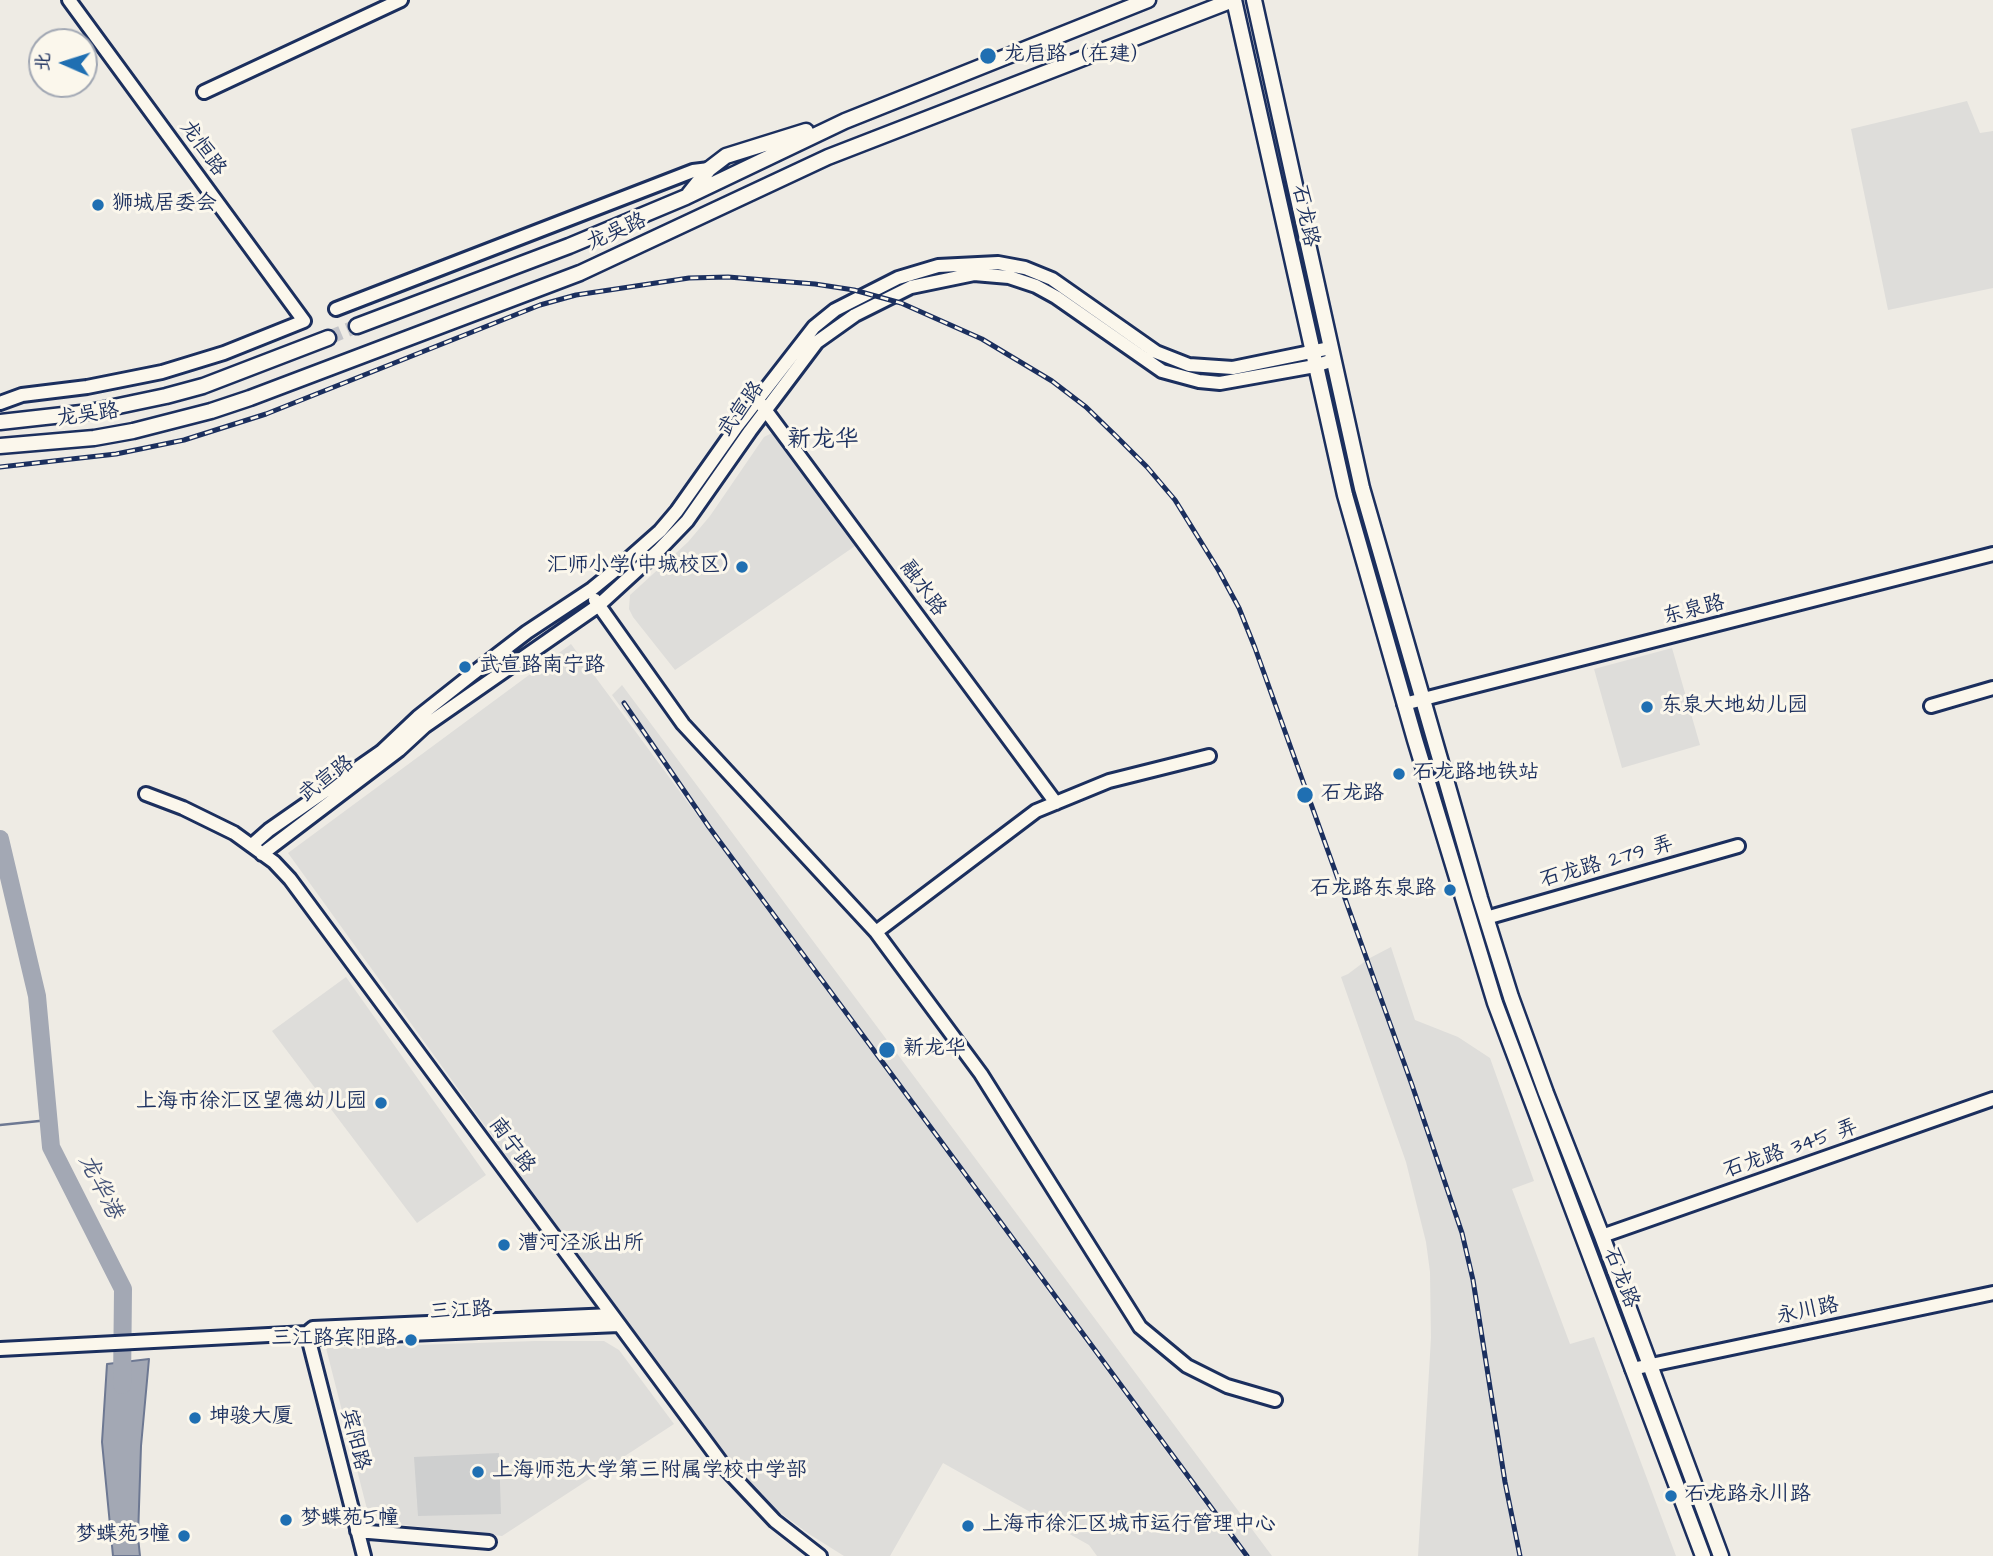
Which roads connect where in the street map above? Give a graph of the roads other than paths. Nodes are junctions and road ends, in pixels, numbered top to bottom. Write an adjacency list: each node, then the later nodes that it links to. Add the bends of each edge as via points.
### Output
1 (69, 0): 11 (street, 龙恒路)
2 (401, 0): 6 (street)
3 (1148, 0): 7 (main road, 龙吴路)
4 (1233, 0): 15 (main road, 石龙路); 19 (main road, 龙吴路, via 828,156 580,273 237,402 172,422 94,438)
5 (1254, 0): 14 (main road, 石龙路)
6 (204, 92)
7 (845, 121): 8 (main road, via 726,156); 9 (main road, 龙吴路)
8 (709, 169): 9 (main road); 10 (street, via 693,170)
9 (686, 197): 12 (main road, 龙吴路)
10 (336, 309)
11 (304, 321): 16 (street, 龙吴路, via 162,372 22,395)
12 (357, 326)
13 (328, 338): 18 (main road, 龙吴路, via 166,396 90,412)
14 (1331, 354): 15 (street); 24 (main road, 石龙路, via 1381,560)
15 (1314, 359): 17 (street, via 1233,368 1189,365 1156,352 1052,279 1026,268 998,263 938,266 898,278 835,310 814,327); 25 (main road, 石龙路, via 1364,566)
16 (0, 403)
17 (761, 405): 21 (street, via 660,531); 22 (street, 武宣路, via 687,521); 29 (street, 融水路)
18 (0, 422)
19 (0, 446)
20 (1993, 554): 24 (street, 东泉路)
21 (588, 592): 22 (street); 30 (street, via 527,632 418,717 382,752)
22 (599, 606): 32 (street, 武宣路, via 425,726); 34 (street, via 683,724)
23 (1993, 688): 26 (street)
24 (1422, 699): 25 (street, 东泉路); 33 (main road, 石龙路)
25 (1404, 704): 42 (main road, 石龙路, via 1495,1003)
26 (1931, 706)
27 (1209, 756): 29 (street, via 1109,781)
28 (146, 794): 30 (street, 南宁路, via 211,820)
29 (1056, 803): 34 (street, via 1036,811)
30 (251, 845): 32 (street, 南宁路)
31 (1738, 845): 33 (street, 石龙路 279 弄)
32 (262, 854): 38 (street, 南宁路, via 290,880)
33 (1486, 918): 36 (main road, 石龙路)
34 (876, 932): 43 (street, via 981,1074 1140,1326 1187,1366 1227,1386)
35 (1993, 1099): 36 (street, 石龙路 345 弄)
36 (1602, 1236): 41 (main road, 石龙路)
37 (1993, 1293): 41 (street, 永川路)
38 (615, 1320): 39 (street, 三江路, via 315,1338); 47 (street, 南宁路, via 741,1487)
39 (307, 1333): 40 (street, 三江路); 44 (street, 宾阳路)
40 (0, 1349)
41 (1649, 1365): 42 (street, 永川路); 49 (main road, 石龙路)
42 (1632, 1369): 48 (main road, 石龙路)
43 (1275, 1401)
44 (357, 1531): 45 (street); 46 (street, 宾阳路)
45 (489, 1542)
46 (364, 1556)
47 (820, 1556)
48 (1703, 1556)
49 (1721, 1556)

